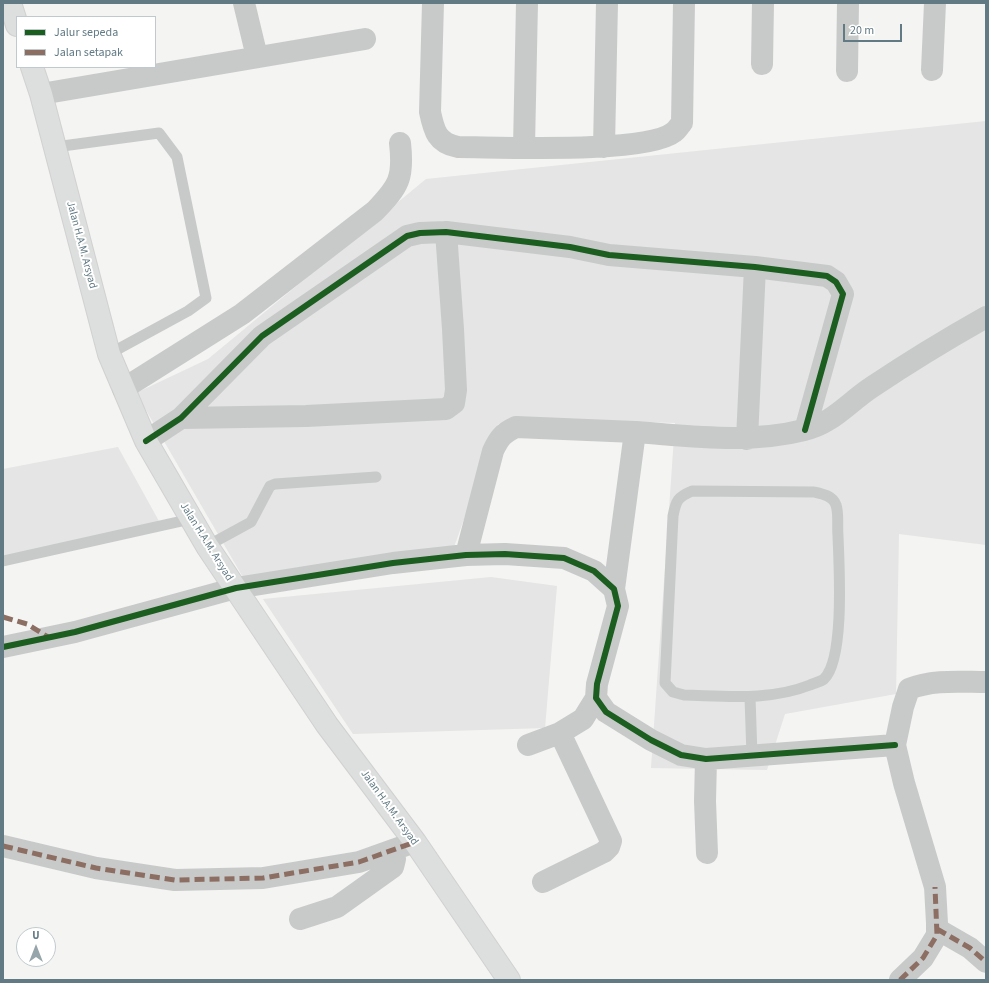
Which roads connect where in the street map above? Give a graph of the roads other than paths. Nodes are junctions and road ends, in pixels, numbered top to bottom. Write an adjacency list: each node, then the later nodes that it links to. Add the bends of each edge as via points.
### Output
1 (10, 3): 10 (highway)
2 (244, 3): 12 (street)
3 (433, 3): 20 (street, via 430,112 438,137 448,145 458,147)
4 (527, 3): 20 (street)
5 (607, 3): 21 (street)
6 (684, 3): 21 (street, via 682,123 674,132 661,138)
7 (763, 3): 13 (street)
8 (848, 3): 16 (street)
9 (935, 3): 15 (street)
10 (16, 22)
11 (365, 39): 12 (street)
12 (257, 57): 17 (street)
13 (762, 64)
14 (32, 68): 17 (highway, Jalan H.A.M. Arsyad)
15 (932, 70)
16 (847, 71)
17 (42, 94): 19 (highway, Jalan H.A.M. Arsyad)
18 (400, 143): 26 (street, via 402,165 399,182 376,211 242,314)
19 (55, 147): 25 (highway, Jalan H.A.M. Arsyad); 25 (lane, via 159,133 177,156 206,298 188,311)
20 (524, 147): 21 (street)
21 (604, 147)
22 (446, 232): 23 (street, via 609,255); 27 (street, via 407,236 262,336); 27 (street, via 456,383 454,403 446,409 306,416)
23 (755, 267): 28 (street, via 827,276 836,282 843,294); 30 (street)
24 (986, 317): 28 (street, via 941,342 870,388 831,420)
25 (109, 354): 26 (highway, Jalan H.A.M. Arsyad)
26 (123, 389): 31 (highway, Jalan H.A.M. Arsyad)
27 (181, 418): 31 (street)
28 (805, 430): 30 (street)
29 (636, 432): 30 (street); 35 (street, via 516,427 506,431 500,436 493,451); 38 (street)
30 (747, 439)
31 (146, 442): 33 (highway, Jalan H.A.M. Arsyad)
32 (376, 477): 34 (lane, via 270,486 251,522)
33 (191, 519): 34 (highway, Jalan H.A.M. Arsyad); 36 (lane)
34 (207, 546): 37 (highway, Jalan H.A.M. Arsyad)
35 (466, 555): 37 (street, via 393,563); 38 (street, via 505,554 564,558 594,571)
36 (3, 561)
37 (236, 588): 39 (street, via 89,628); 48 (highway, Jalan H.A.M. Arsyad, via 327,725)
38 (614, 589): 42 (street, via 618,606 597,684)
39 (3, 647)
40 (986, 682): 45 (street, via 931,682 909,689)
41 (750, 697): 41 (lane, via 794,692 823,680 831,670 838,623 840,578 836,505 828,496 814,492 692,491 680,496 675,504 665,683 673,692 684,695); 46 (lane)
42 (596, 698): 43 (street, via 583,719); 47 (street, via 606,712 652,740 681,755)
43 (560, 733): 44 (street); 52 (street, via 611,841 604,852)
44 (528, 745)
45 (895, 745): 46 (street); 54 (street, via 935,887)
46 (752, 756): 47 (street)
47 (706, 759): 51 (street)
48 (415, 842): 50 (street); 56 (highway, Jalan H.A.M. Arsyad)
49 (3, 846): 50 (street, via 96,868 175,880 263,878 359,862)
50 (394, 851): 53 (street, via 393,867 337,907)
51 (707, 853)
52 (543, 882)
53 (300, 919)
54 (937, 929): 55 (street, via 970,948); 57 (street, via 937,935 923,958)
55 (986, 962)
56 (509, 980)
57 (900, 980)

